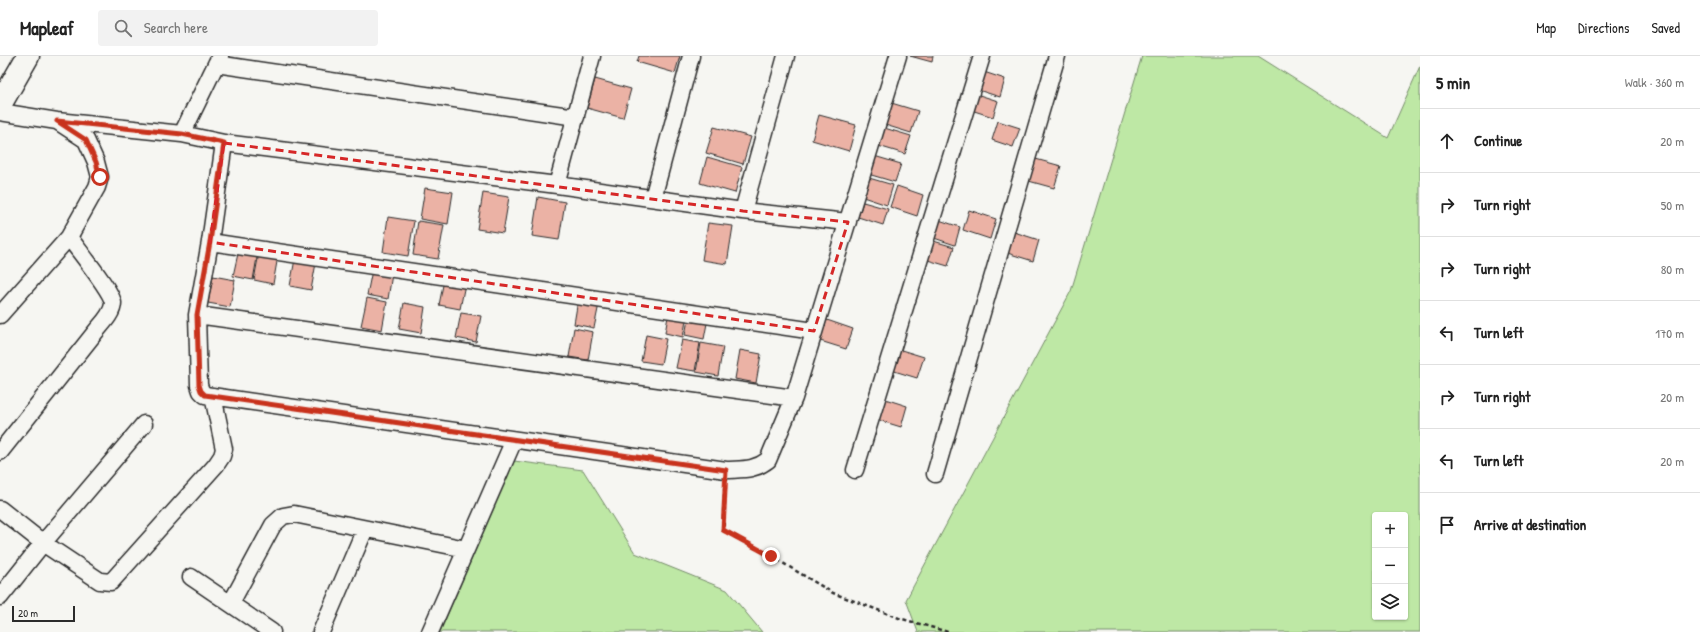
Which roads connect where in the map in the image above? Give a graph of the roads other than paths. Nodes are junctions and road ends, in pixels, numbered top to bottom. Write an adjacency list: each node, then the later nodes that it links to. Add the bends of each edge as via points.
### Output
1 (28, 56): 9 (main road)
2 (592, 56): 11 (street)
3 (691, 56): 16 (street)
4 (786, 56): 17 (street)
5 (898, 56): 18 (street)
6 (982, 56): 29 (street)
7 (1057, 56): 30 (street)
8 (218, 60): 11 (street); 13 (street)
9 (0, 105)
10 (0, 112): 12 (street)
11 (576, 117): 15 (street)
12 (57, 121): 13 (street); 19 (street, via 86,140 100,177)
13 (182, 134): 14 (street)
14 (224, 143): 15 (street); 20 (street)
15 (557, 185): 16 (street)
16 (654, 198): 17 (street)
17 (743, 211): 18 (street)
18 (848, 222): 23 (street)
19 (69, 238): 21 (street); 28 (street, via 106,289 113,303 110,314)
20 (210, 242): 22 (street); 23 (street)
21 (0, 315)
22 (197, 315): 24 (street, via 199,385 205,395); 25 (street)
23 (814, 331): 25 (street)
24 (213, 396): 27 (street); 33 (street, via 224,449 222,456 111,582 100,581)
25 (794, 398): 27 (street, via 768,460 750,469 726,470)
26 (144, 424): 33 (street)
27 (514, 440): 34 (street)
28 (0, 452)
29 (855, 470)
30 (935, 474)
31 (0, 509): 33 (street)
32 (365, 529): 34 (street); 37 (street, via 294,514 283,516 273,525); 39 (street)
33 (43, 542): 36 (street)
34 (466, 549): 40 (street)
35 (191, 577): 37 (street)
36 (0, 597)
37 (231, 603): 38 (street)
38 (272, 632)
39 (321, 632)
40 (430, 632)

